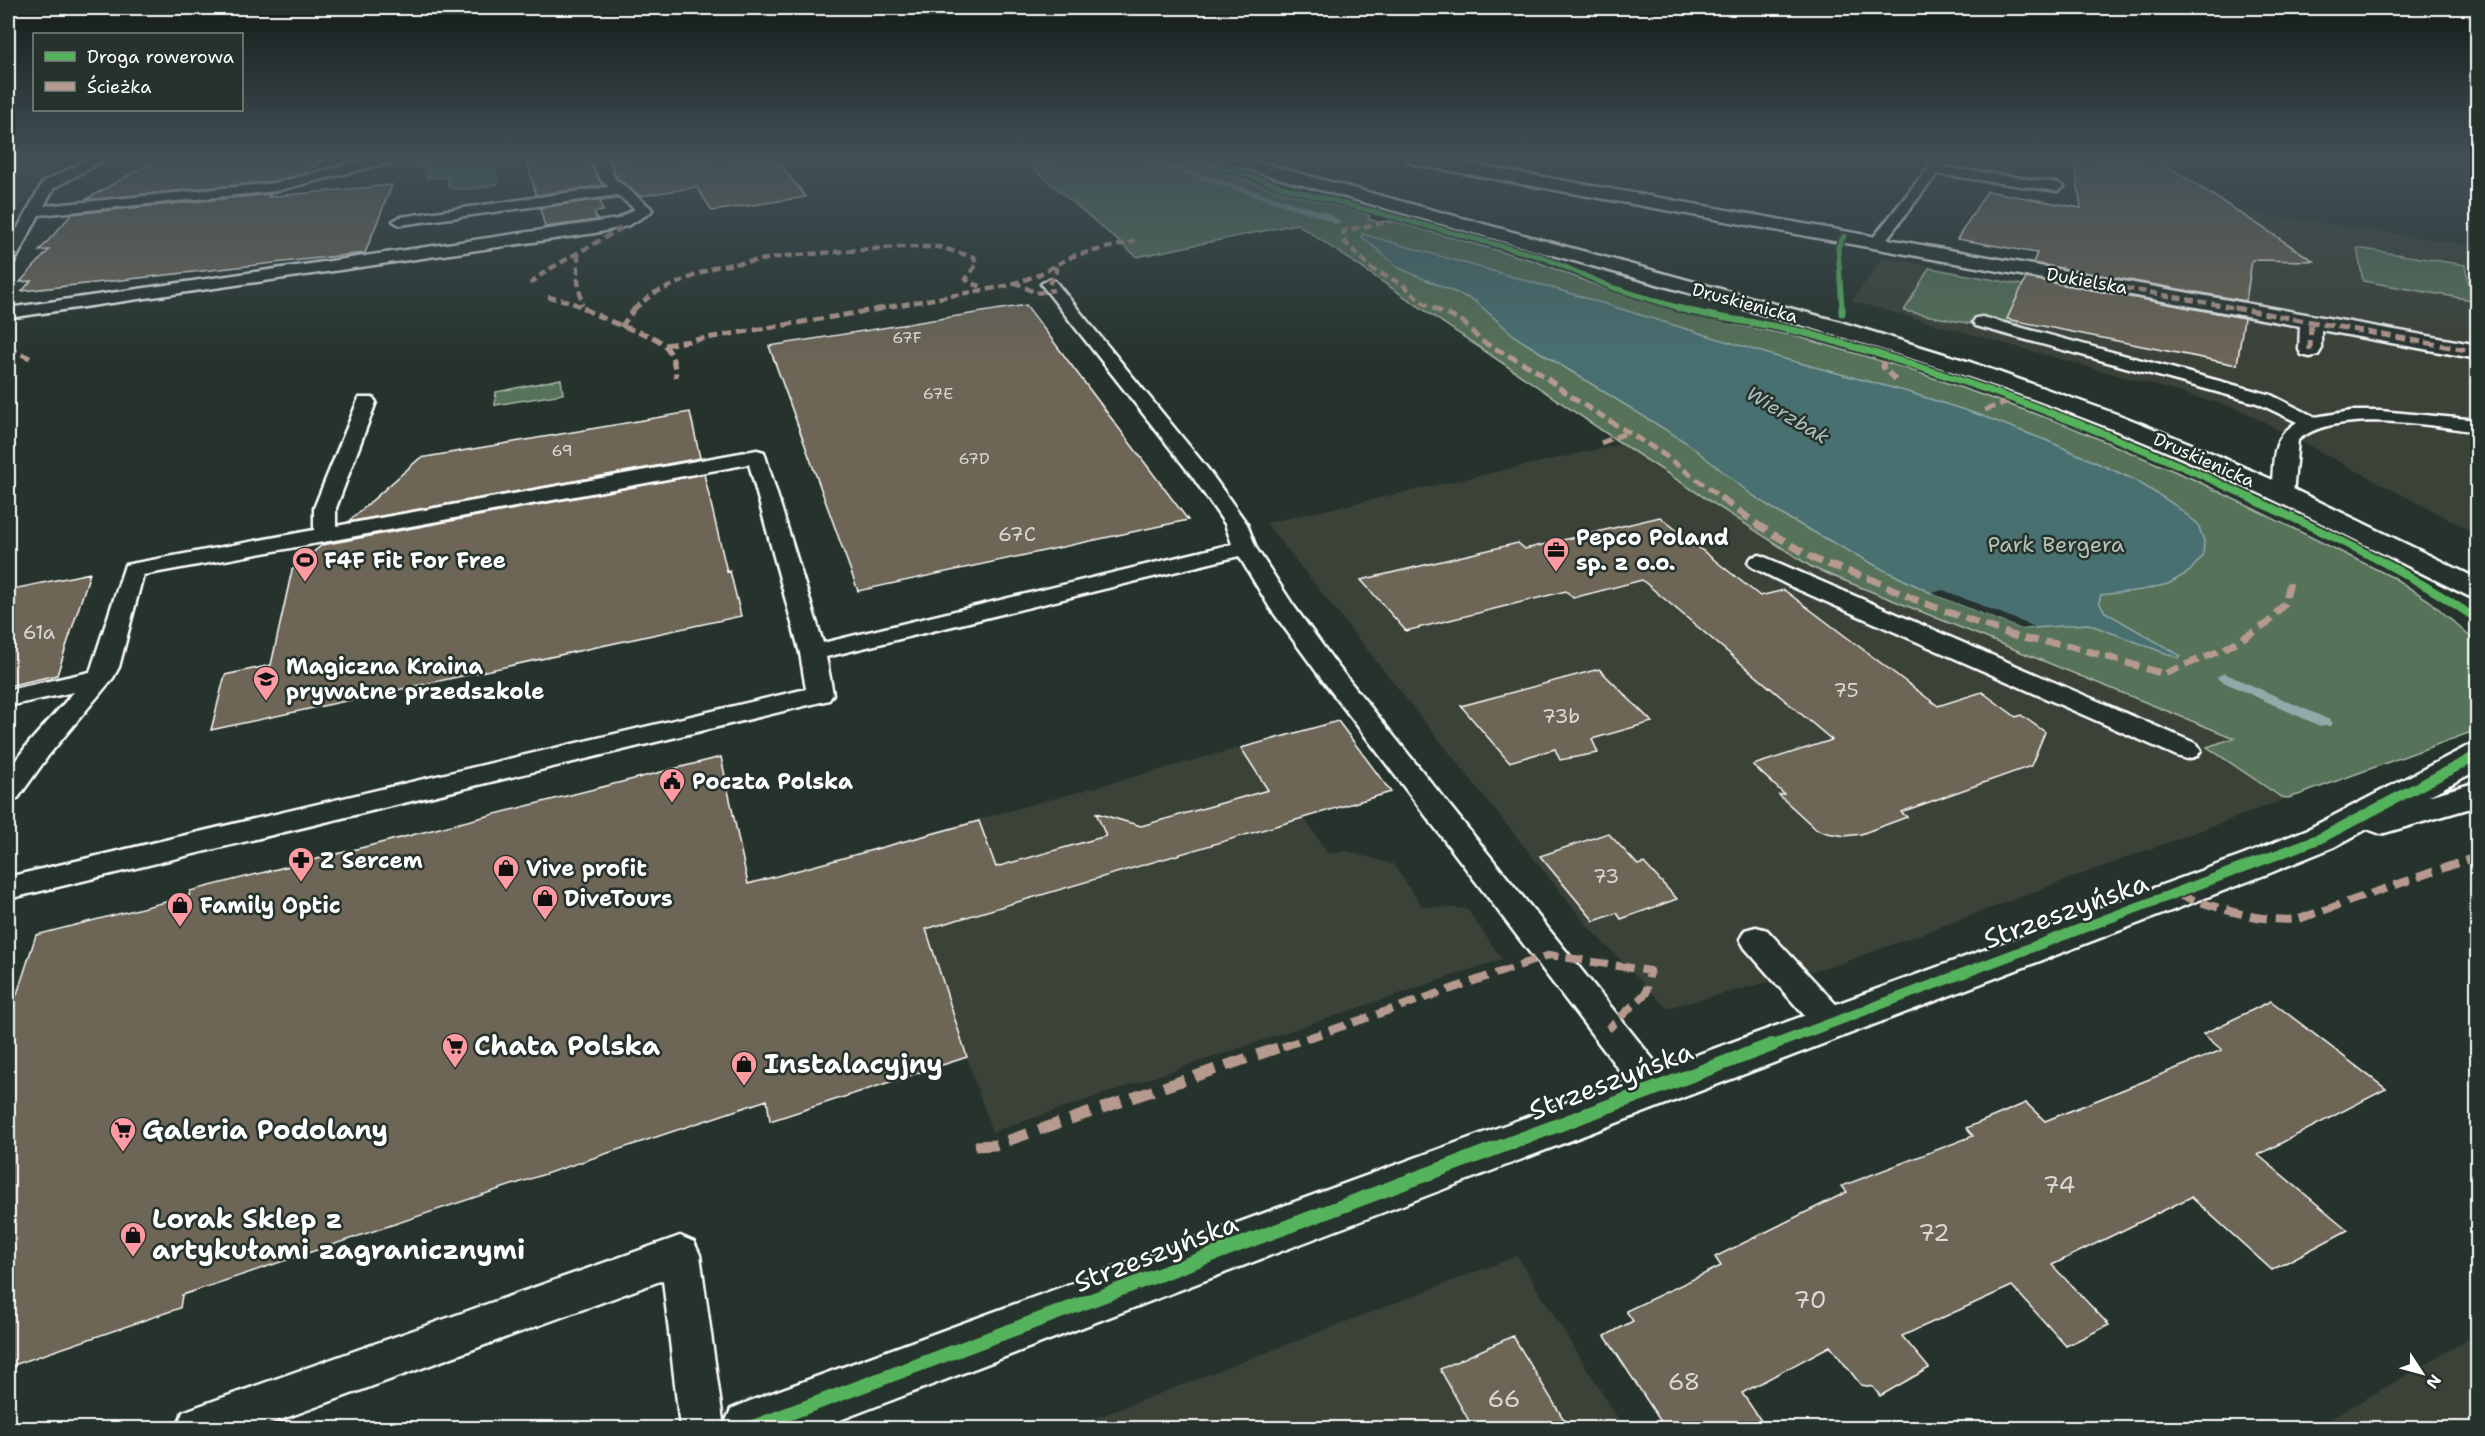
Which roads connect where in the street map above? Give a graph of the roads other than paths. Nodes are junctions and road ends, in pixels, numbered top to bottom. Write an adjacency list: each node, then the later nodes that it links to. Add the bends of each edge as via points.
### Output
1 (27, 226): 7 (lane)
2 (606, 226): 9 (lane)
3 (1467, 226): 17 (street, Druskienicka, via 1897,346 2113,421)
4 (1782, 226): 6 (street, Dukielska)
5 (1890, 226): 6 (lane)
6 (1876, 243): 11 (street, Dukielska)
7 (8, 259)
8 (1049, 284): 19 (lane, via 1200,472 1236,524)
9 (8, 313)
10 (1982, 322): 15 (lane, via 2264,399)
11 (2311, 322): 12 (street); 13 (street, Dukielska)
12 (2310, 351)
13 (2478, 352)
14 (366, 402): 18 (lane, via 325,508)
15 (2311, 422): 16 (lane, via 2382,416); 17 (lane, via 2291,435 2286,446)
16 (2478, 426)
17 (2282, 494): 21 (street, Druskienicka)
18 (325, 534): 22 (lane, via 757,456); 23 (lane, via 133,570)
19 (1245, 548): 22 (lane); 35 (lane, via 1282,608 1327,669)
20 (1760, 562): 26 (lane)
21 (2478, 590)
22 (813, 653): 32 (lane, via 820,694)
23 (100, 678): 24 (lane); 25 (lane)
24 (8, 698)
25 (38, 750): 28 (lane); 29 (lane)
26 (2187, 750)
27 (2478, 755): 31 (street, Strzeszyńska)
28 (8, 757)
29 (8, 791)
30 (2478, 795): 31 (street, Strzeszyńska)
31 (2321, 838): 34 (street, Strzeszyńska)
32 (8, 888)
33 (1756, 939): 34 (lane)
34 (1832, 1022): 35 (street, Strzeszyńska)
35 (1655, 1089): 38 (street, Strzeszyńska)
36 (199, 1428): 37 (lane, via 680,1255)
37 (702, 1428)
38 (750, 1428)

